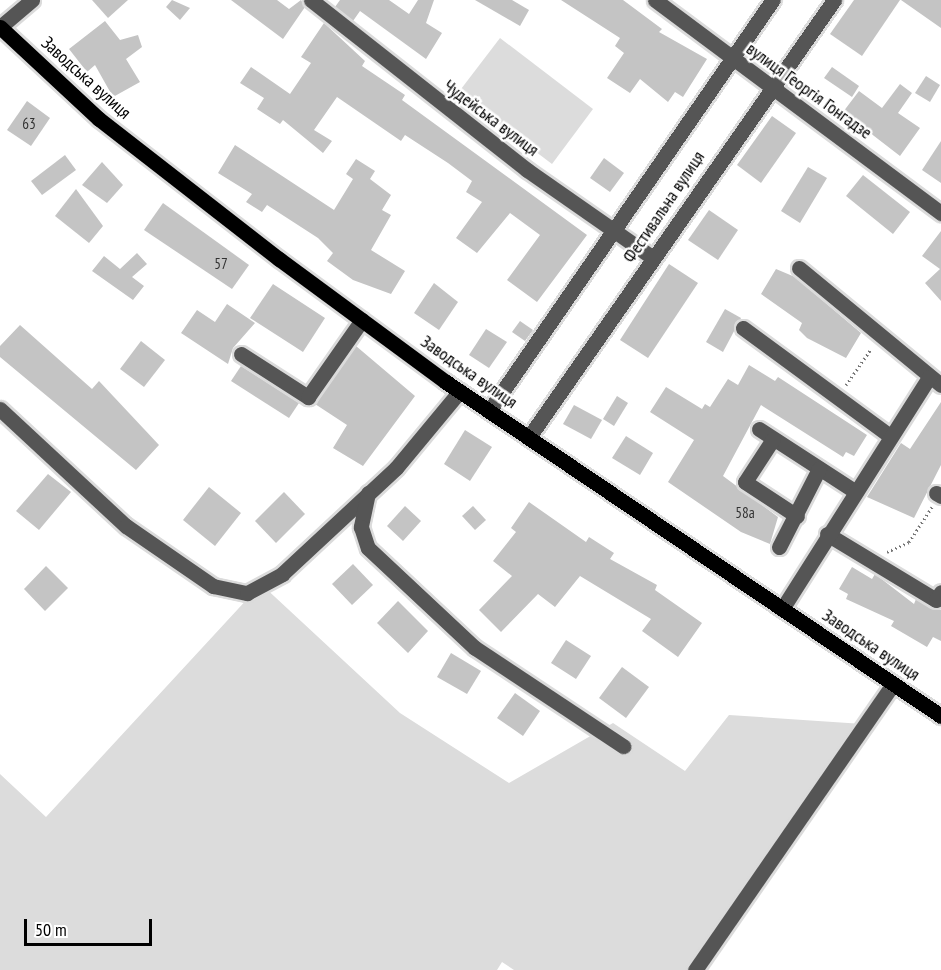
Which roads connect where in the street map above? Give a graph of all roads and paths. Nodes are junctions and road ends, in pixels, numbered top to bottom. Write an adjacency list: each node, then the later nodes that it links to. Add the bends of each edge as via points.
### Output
1 (32, 0): 6 (street)
2 (311, 0): 10 (street, Чудейська вулиця, via 442,105)
3 (655, 0): 7 (street, вулиця Георгія Гонгадзе)
4 (773, 0): 7 (street, Фестивальна вулиця)
5 (834, 0): 8 (street, Фестивальна вулиця)
6 (0, 27): 13 (main road, Заводська вулиця, via 99,119)
7 (732, 58): 8 (street, вулиця Георгія Гонгадзе); 10 (street, Фестивальна вулиця)
8 (770, 86): 9 (street, вулиця Георгія Гонгадзе); 11 (street, Фестивальна вулиця)
9 (941, 213)
10 (614, 231): 11 (street, Чудейська вулиця); 21 (street, Фестивальна вулиця)
11 (653, 258): 24 (street, Фестивальна вулиця)
12 (799, 268): 15 (street)
13 (362, 320): 16 (street, via 308,398); 18 (main road, Заводська вулиця)
14 (743, 328): 19 (street)
15 (880, 335): 17 (street); 19 (path)
16 (241, 354)
17 (935, 381): 23 (street)
18 (460, 392): 21 (main road, Заводська вулиця); 27 (street, via 396,468)
19 (838, 396): 23 (street)
20 (0, 409): 27 (street, via 126,526 224,589 247,593 282,574)
21 (489, 411): 24 (main road, Заводська вулиця)
22 (759, 429): 25 (street)
23 (890, 436): 28 (street)
24 (529, 437): 35 (main road, Заводська вулиця)
25 (773, 439): 26 (street); 30 (street, via 745,482)
26 (819, 469): 28 (street); 30 (street)
27 (375, 485): 38 (street, via 362,507 361,527 368,548 475,648)
28 (853, 490): 31 (street)
29 (939, 495): 33 (path, via 909,542)
30 (797, 516): 32 (street)
31 (826, 534): 33 (street); 35 (street)
32 (779, 547)
33 (869, 559): 34 (street, via 936,600)
34 (941, 592)
35 (782, 609): 36 (main road, Заводська вулиця)
36 (893, 684): 37 (main road, Заводська вулиця); 39 (street)
37 (941, 716)
38 (623, 746)
39 (694, 970)

